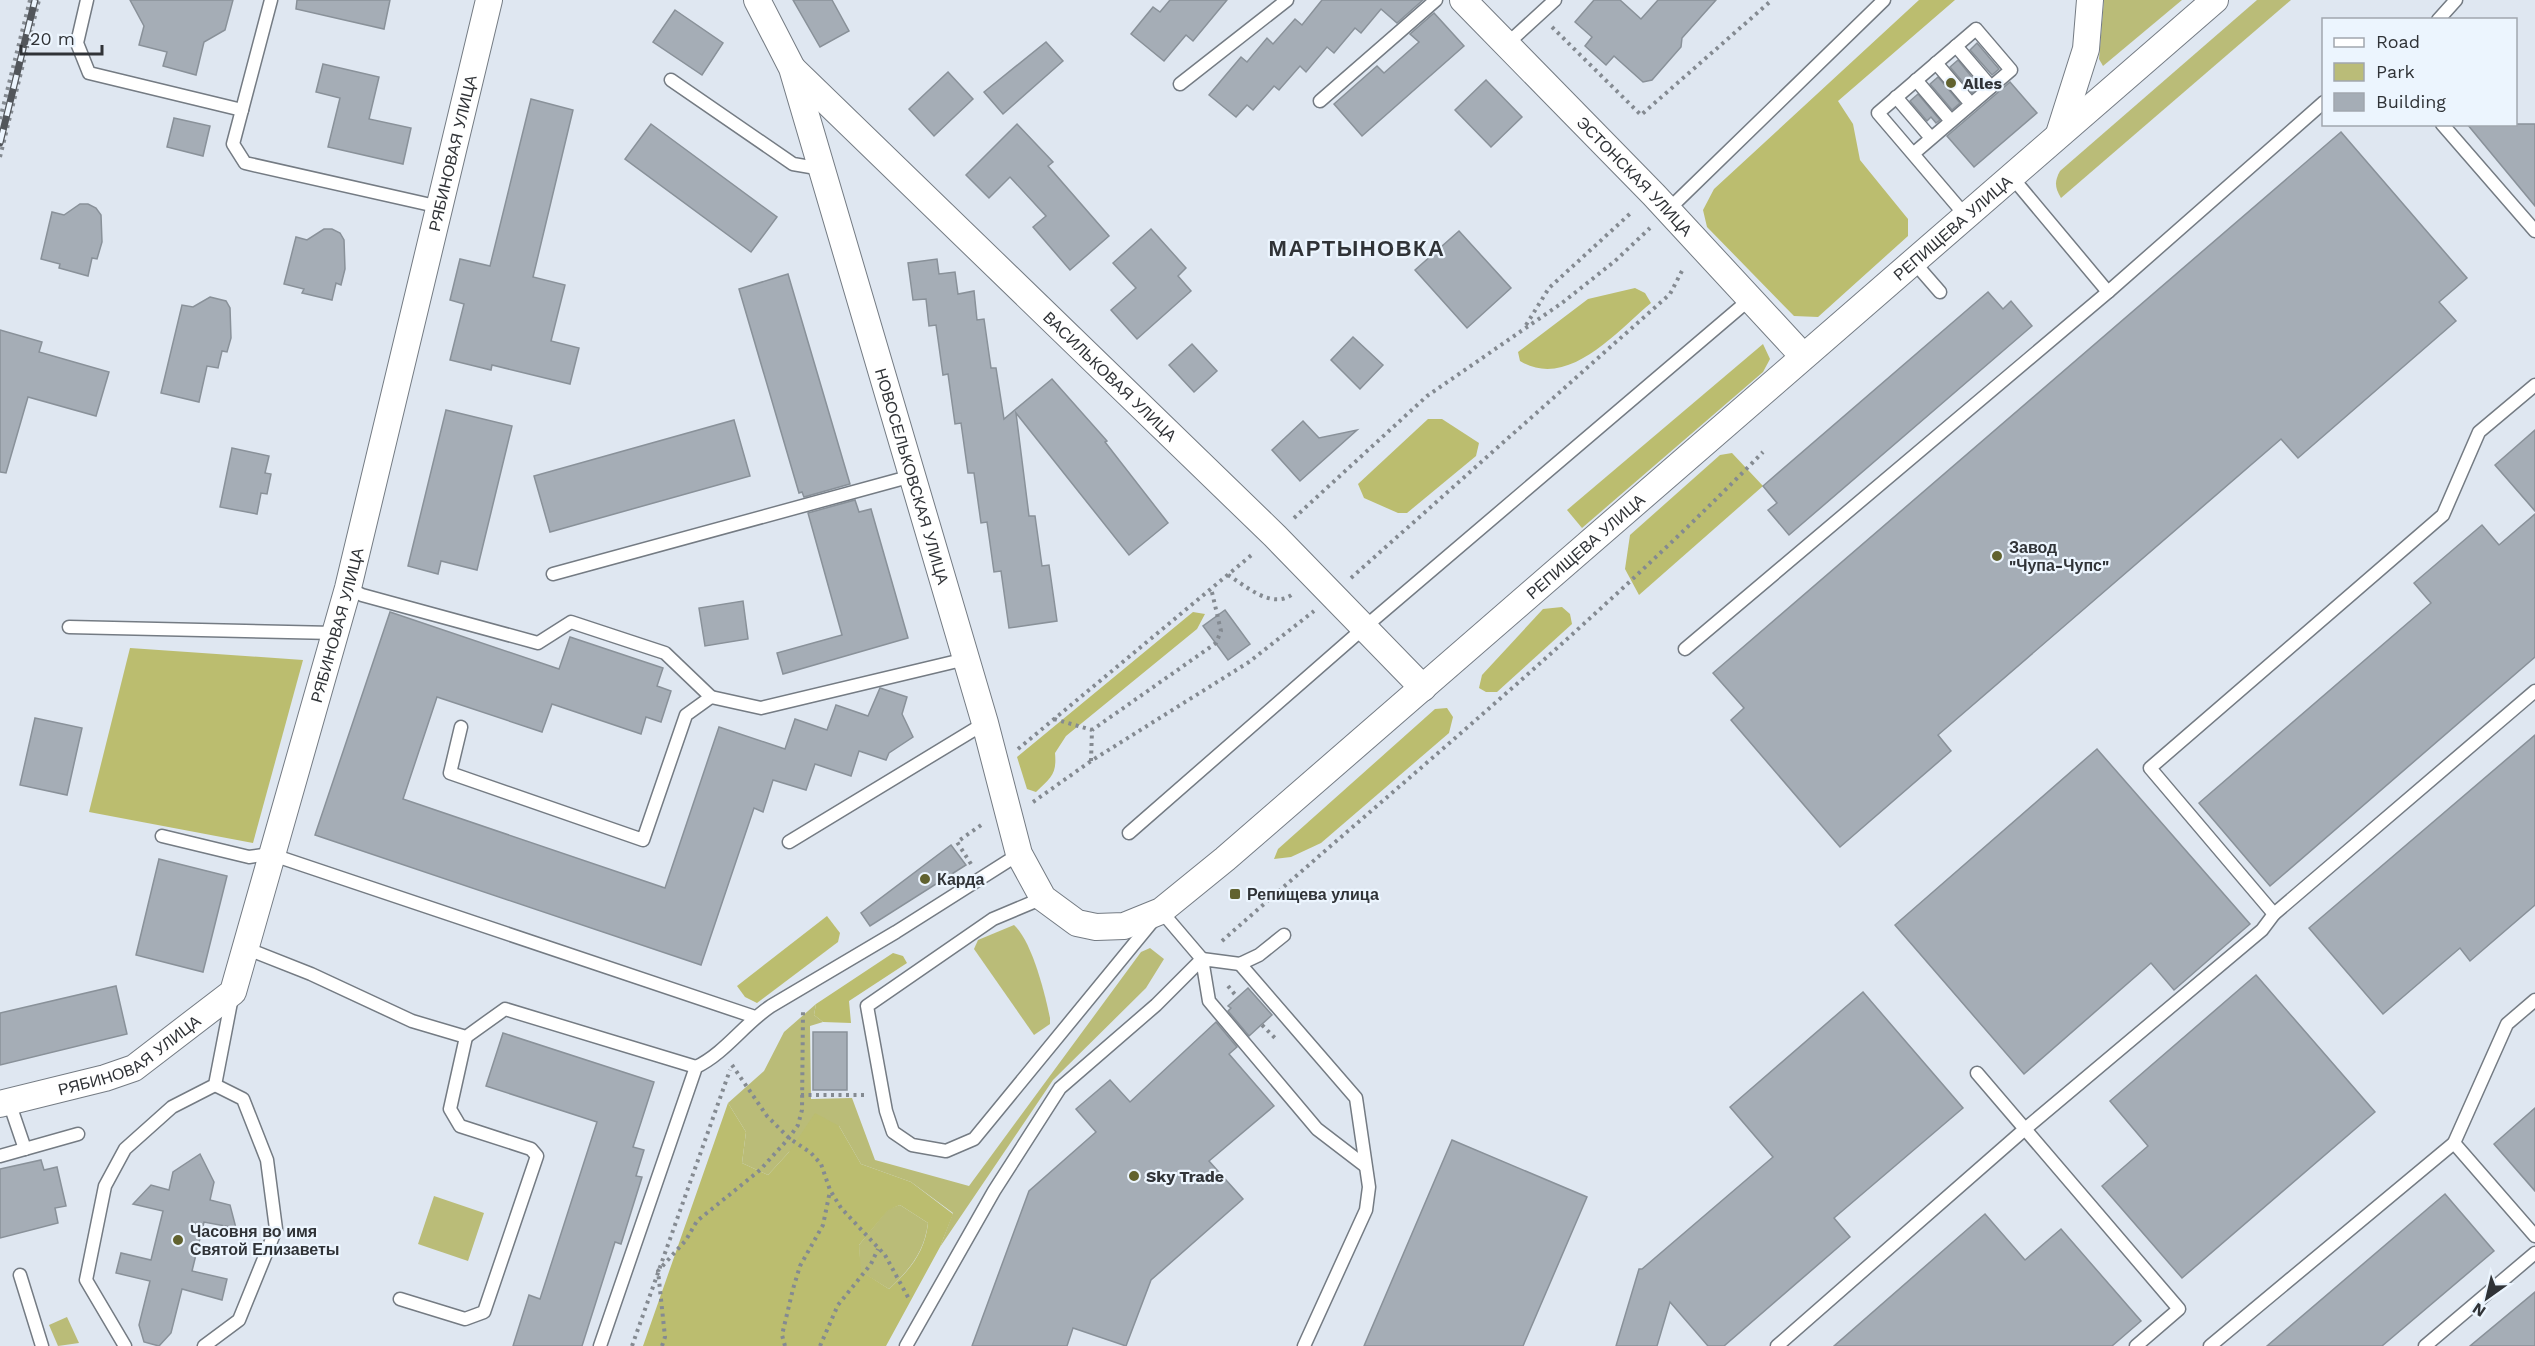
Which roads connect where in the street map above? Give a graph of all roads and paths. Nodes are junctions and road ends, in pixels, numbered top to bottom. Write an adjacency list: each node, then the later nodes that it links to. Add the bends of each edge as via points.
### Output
1 (30, 0): 31 (path)
2 (39, 0): 37 (path)
3 (87, 0): 30 (lane, via 77,43 89,73)
4 (271, 0): 30 (lane)
5 (489, 0): 41 (street, РЯБИНОВАЯ УЛИЦА)
6 (757, 0): 21 (street, НОВОСЕЛЬКОВСКАЯ УЛИЦА)
7 (1287, 0): 24 (lane)
8 (1436, 0): 27 (lane)
9 (1463, 0): 18 (street, ЭСТОНСКАЯ УЛИЦА)
10 (1555, 0): 16 (lane)
11 (1772, 0): 16 (path, via 1641,115)
12 (1884, 0): 40 (lane)
13 (2090, 0): 34 (street, via 2086,49)
14 (2215, 0): 34 (street, РЕПИЩЕВА УЛИЦА)
15 (2456, 0): 17 (lane)
16 (1539, 14): 18 (lane)
17 (2440, 18)
18 (1508, 44): 40 (street, ЭСТОНСКАЯ УЛИЦА)
19 (1956, 46): 20 (lane); 25 (lane); 25 (lane, via 1976,29 2011,70)
20 (1936, 63): 23 (lane); 28 (lane)
21 (792, 68): 38 (street, НОВОСЕЛЬКОВСКАЯ УЛИЦА); 54 (street, ВАСИЛЬКОВАЯ УЛИЦА)
22 (671, 80): 38 (lane, via 793,164)
23 (1916, 80): 26 (lane); 32 (lane)
24 (1180, 84)
25 (1991, 87): 28 (lane)
26 (1896, 97): 35 (lane); 36 (lane, via 1878,113)
27 (1320, 101)
28 (1971, 104): 32 (lane)
29 (2322, 104): 47 (lane)
30 (242, 110): 41 (lane, via 233,144 245,163)
31 (0, 119)
32 (1951, 121): 35 (lane)
33 (2444, 126): 43 (lane)
34 (2059, 135): 39 (street, РЕПИЩЕВА УЛИЦА)
35 (1931, 138): 36 (lane)
36 (1913, 154): 42 (lane)
37 (0, 157)
38 (822, 169): 53 (street, НОВОСЕЛЬКОВСКАЯ УЛИЦА)
39 (2012, 176): 42 (street, РЕПИЩЕВА УЛИЦА); 47 (lane)
40 (1661, 203): 44 (street, ЭСТОНСКАЯ УЛИЦА); 49 (path, via 1615,261); 49 (path, via 1622,219 1550,288)
41 (440, 207): 58 (street, РЯБИНОВАЯ УЛИЦА)
42 (1965, 215): 45 (street, РЕПИЩЕВА УЛИЦА)
43 (2535, 231)
44 (1690, 234): 48 (street, ЭСТОНСКАЯ УЛИЦА); 60 (path, via 1684,270 1670,294)
45 (1912, 261): 46 (lane); 50 (street, РЕПИЩЕВА УЛИЦА)
46 (1940, 292)
47 (2108, 292): 64 (lane)
48 (1750, 299): 50 (street, ЭСТОНСКАЯ УЛИЦА); 61 (lane)
49 (1524, 329): 54 (path, via 1427,396)
50 (1803, 356): 66 (street, РЕПИЩЕВА УЛИЦА)
51 (2535, 386): 83 (lane, via 2479,432 2443,515 2150,768)
52 (1763, 452): 87 (path, via 1563,642)
53 (912, 476): 55 (lane); 65 (street, НОВОСЕЛЬКОВСКАЯ УЛИЦА)
54 (1275, 536): 56 (path); 57 (street, ВАСИЛЬКОВАЯ УЛИЦА)
55 (553, 574)
56 (1228, 575): 57 (path, via 1263,598 1289,597); 59 (path)
57 (1314, 575): 60 (street, ВАСИЛЬКОВАЯ УЛИЦА)
58 (348, 588): 63 (street, РЯБИНОВАЯ УЛИЦА); 68 (lane, via 538,643 571,622 665,653)
59 (1211, 588): 69 (path); 72 (path, via 1221,631 1216,643)
60 (1333, 594): 61 (street, ВАСИЛЬКОВАЯ УЛИЦА); 73 (path, via 1249,662)
61 (1366, 626): 66 (street, ВАСИЛЬКОВАЯ УЛИЦА); 76 (lane)
62 (69, 627): 63 (lane)
63 (334, 633): 79 (street, РЯБИНОВАЯ УЛИЦА)
64 (1685, 649)
65 (966, 659): 68 (lane, via 761,708); 70 (street, НОВОСЕЛЬКОВСКАЯ УЛИЦА)
66 (1423, 688): 82 (street, РЕПИЩЕВА УЛИЦА)
67 (2535, 691): 83 (lane)
68 (711, 697): 71 (lane, via 686,715 643,840 450,773)
69 (1054, 719): 72 (path); 74 (path)
70 (985, 723): 74 (street, НОВОСЕЛЬКОВСКАЯ УЛИЦА); 78 (lane)
71 (461, 727)
72 (1092, 730): 73 (path)
73 (1091, 761): 75 (path)
74 (996, 767): 80 (street, НОВОСЕЛЬКОВСКАЯ УЛИЦА)
75 (1032, 802)
76 (1130, 833)
77 (162, 836): 79 (lane, via 249,857)
78 (789, 842)
79 (270, 854): 86 (street, РЯБИНОВАЯ УЛИЦА); 92 (lane)
80 (1019, 854): 81 (street, НОВОСЕЛЬКОВСКАЯ УЛИЦА); 89 (lane)
81 (1043, 898): 84 (street, НОВОСЕЛЬКОВСКАЯ УЛИЦА, via 1077,923); 104 (lane, via 993,919 867,1006)
82 (1161, 911): 84 (street, РЕПИЩЕВА УЛИЦА, via 1124,926); 87 (lane); 104 (lane, via 974,1139 946,1151 912,1145 893,1132)
83 (2274, 914): 106 (lane, via 2262,930)
84 (1096, 927)
85 (1284, 935): 88 (lane, via 1260,955)
86 (245, 948): 90 (street, РЯБИНОВАЯ УЛИЦА); 95 (lane, via 411,1021)
87 (1202, 959): 88 (lane); 98 (lane, via 1209,1001); 120 (lane, via 1156,1005 1060,1088 994,1191)
88 (1240, 964): 94 (lane)
89 (803, 986): 92 (lane); 103 (path)
90 (233, 992): 102 (lane); 105 (street, РЯБИНОВАЯ УЛИЦА, via 134,1068)
91 (2535, 1000): 109 (lane, via 2507,1024)
92 (755, 1017): 100 (lane, via 711,1060)
93 (1262, 1024): 96 (path)
94 (1292, 1024): 96 (path); 112 (lane, via 1356,1098)
95 (466, 1037): 100 (lane, via 505,1009); 119 (lane, via 450,1109 460,1126 531,1149 537,1156 484,1312 465,1319)
96 (1275, 1038): 98 (path)
97 (737, 1055): 99 (path)
98 (1256, 1055): 112 (lane, via 1317,1129)
99 (732, 1064): 108 (path, via 767,1116); 117 (path)
100 (696, 1067): 124 (lane)
101 (1977, 1073): 106 (lane)
102 (215, 1085): 122 (lane, via 172,1107 125,1149 105,1186 86,1280); 123 (lane, via 243,1100 267,1160 276,1229 239,1320)
103 (801, 1095): 104 (path); 108 (path, via 798,1125)
104 (883, 1095)
105 (4, 1103): 110 (lane)
106 (2025, 1129): 131 (lane); 132 (lane, via 2179,1309)
107 (78, 1134): 110 (lane)
108 (789, 1138): 113 (path, via 821,1164); 117 (path, via 760,1170 698,1221)
109 (2454, 1143): 114 (lane); 133 (lane)
110 (25, 1149): 111 (lane)
111 (0, 1156)
112 (1364, 1165): 130 (lane, via 1369,1187 1366,1210)
113 (830, 1190): 115 (path); 127 (path, via 823,1225 795,1281 782,1335)
114 (2535, 1236)
115 (878, 1249): 120 (path); 128 (path, via 871,1264 838,1305)
116 (2535, 1253): 134 (lane)
117 (658, 1271): 125 (path); 126 (path, via 665,1337)
118 (21, 1275): 121 (lane)
119 (400, 1299)
120 (921, 1321): 129 (lane)
121 (42, 1346)
122 (125, 1346)
123 (204, 1346)
124 (600, 1346)
125 (632, 1346)
126 (662, 1346)
127 (785, 1346)
128 (820, 1346)
129 (906, 1346)
130 (1304, 1346)
131 (1777, 1346)
132 (2136, 1346)
133 (2211, 1346)
134 (2425, 1346)

